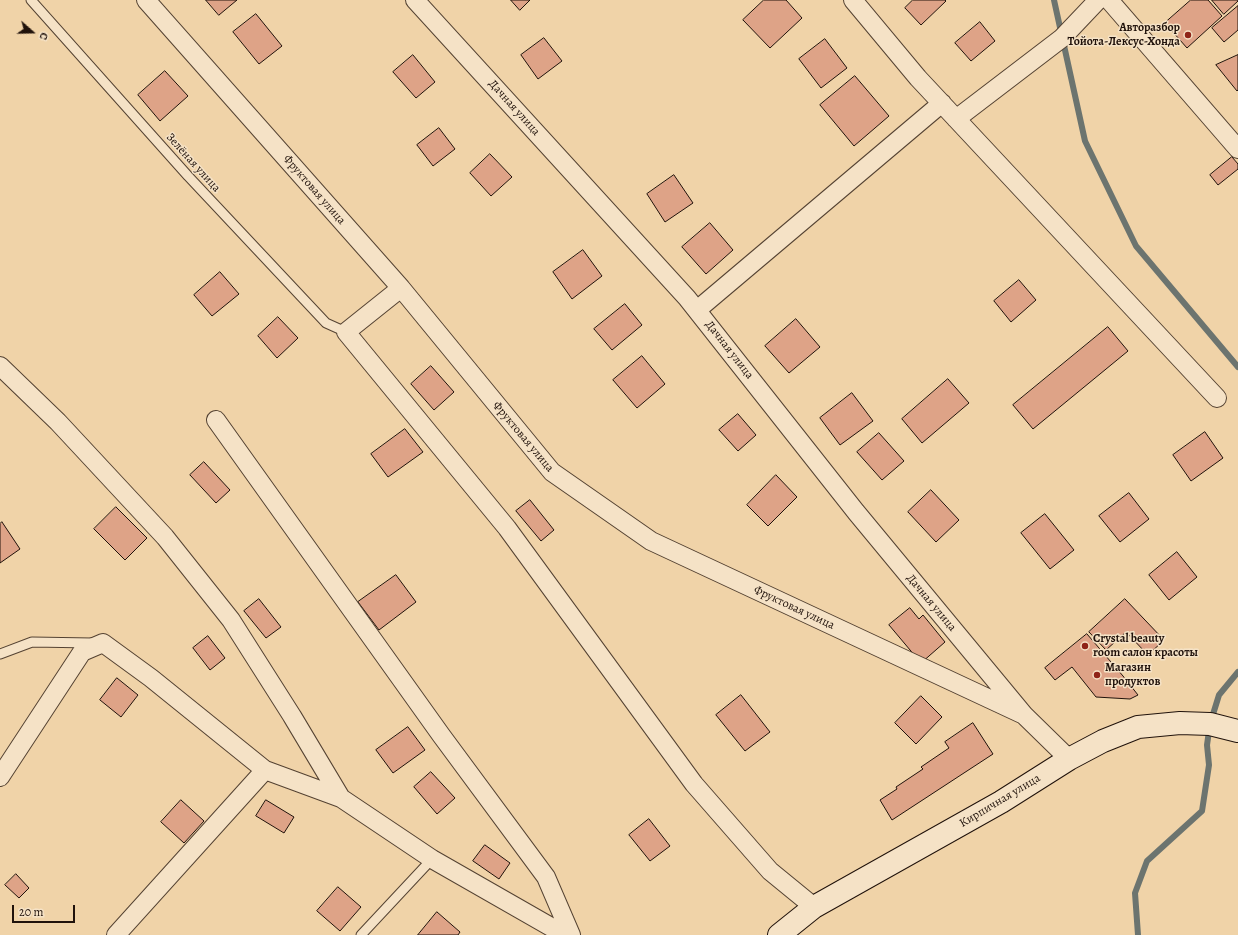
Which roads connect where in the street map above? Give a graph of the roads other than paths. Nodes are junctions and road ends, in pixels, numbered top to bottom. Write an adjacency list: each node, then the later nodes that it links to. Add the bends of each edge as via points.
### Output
1 (31, 0): 12 (lane, Зелёная улица, via 188,176 326,323)
2 (146, 0): 10 (street, Фруктовая улица)
3 (415, 0): 11 (street, Дачная улица)
4 (853, 0): 7 (street)
5 (1098, 0): 8 (street, via 1062,38)
6 (1109, 0): 9 (street)
7 (942, 103): 8 (street); 11 (street)
8 (956, 119): 14 (street)
9 (1238, 149)
10 (401, 288): 12 (street); 18 (street, Фруктовая улица, via 552,472 651,541)
11 (697, 310): 18 (street, Дачная улица, via 856,512)
12 (346, 332): 25 (street, via 507,528 694,784 770,871)
13 (0, 366): 23 (street, via 58,422 165,536 231,620)
14 (1217, 398)
15 (216, 420): 29 (street, via 546,877)
16 (103, 643): 17 (lane, via 32,642); 21 (street, via 151,678); 22 (street, via 82,652)
17 (0, 654)
18 (1024, 715): 20 (street)
19 (1238, 731): 20 (main road, Кирпичная улица, via 1210,724 1180,723 1138,727 1103,741)
20 (1069, 759): 25 (main road, Кирпичная улица, via 1001,802)
21 (265, 770): 23 (street); 26 (street)
22 (0, 777)
23 (341, 798): 24 (street)
24 (432, 859): 27 (lane); 28 (street)
25 (814, 907): 30 (main road, Кирпичная улица)
26 (116, 935)
27 (361, 935)
28 (565, 935)
29 (571, 935)
30 (779, 935)

